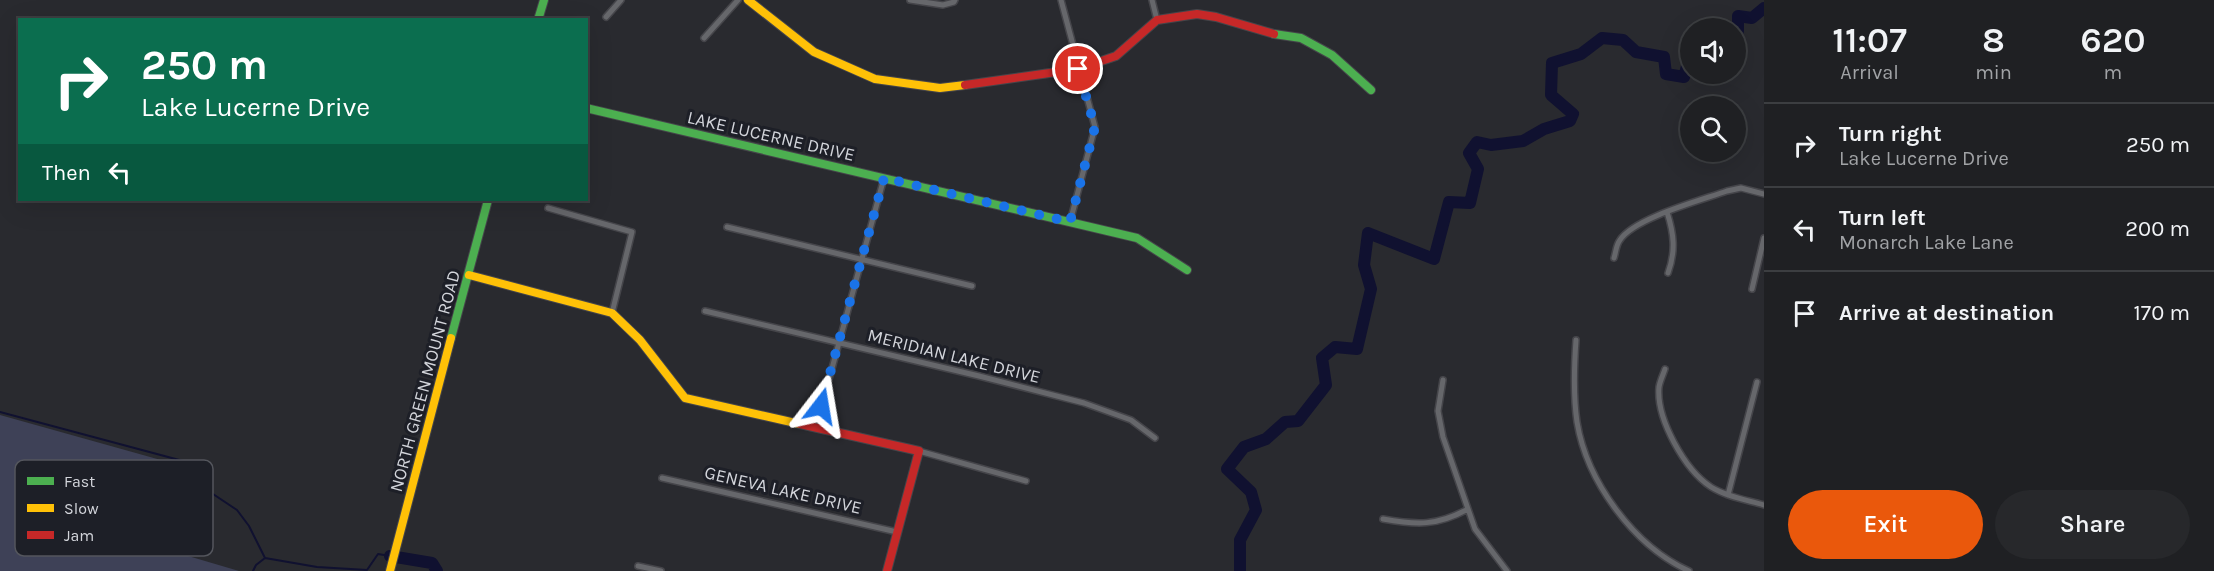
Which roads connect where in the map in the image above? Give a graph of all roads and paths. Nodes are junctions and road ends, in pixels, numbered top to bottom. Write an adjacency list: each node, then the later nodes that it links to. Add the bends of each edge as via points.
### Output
1 (544, 0): 10 (street)
2 (621, 0): 9 (street)
3 (738, 0): 12 (street)
4 (748, 0): 13 (street, via 799,43 875,79 940,88)
5 (910, 0): 6 (street, via 943,5)
6 (955, 0)
7 (1061, 0): 13 (street)
8 (1152, 0): 11 (street)
9 (606, 17)
10 (539, 18)
11 (1157, 21): 13 (street, via 1116,56); 14 (street, via 1197,14 1301,38 1332,56)
12 (704, 38)
13 (1078, 69): 21 (street, via 1095,127)
14 (1371, 90)
15 (588, 108): 16 (street, LAKE LUCERNE DRIVE)
16 (884, 178): 21 (street, LAKE LUCERNE DRIVE); 25 (street)
17 (1764, 194): 20 (street, via 1741,188)
18 (489, 201): 28 (street, NORTH GREEN MOUNT ROAD)
19 (548, 208): 32 (street, via 632,232)
20 (1667, 212): 24 (street, via 1626,233 1618,241); 27 (street, via 1674,243)
21 (1070, 222): 26 (street, LAKE LUCERNE DRIVE, via 1137,238)
22 (727, 227): 25 (street)
23 (1764, 238): 30 (street)
24 (1614, 258)
25 (862, 260): 29 (street); 34 (street)
26 (1187, 270)
27 (1668, 273)
28 (469, 275): 32 (street); 49 (street, NORTH GREEN MOUNT ROAD)
29 (972, 286)
30 (1752, 289)
31 (705, 311): 34 (street, MERIDIAN LAKE DRIVE)
32 (612, 313): 38 (street, via 640,340 685,398)
33 (1576, 340): 53 (street, via 1573,383 1587,458 1609,500 1633,531 1662,556)
34 (837, 343): 38 (street); 39 (street, MERIDIAN LAKE DRIVE, via 1084,403 1131,420)
35 (1665, 369): 43 (street, via 1659,387 1670,436 1698,477)
36 (1443, 380): 45 (street, via 1438,411 1443,437)
37 (1757, 382): 43 (street)
38 (816, 427): 40 (street)
39 (1155, 438)
40 (920, 451): 42 (street); 47 (street)
41 (662, 478): 47 (street, GENEVA LAKE DRIVE)
42 (1026, 481)
43 (1728, 495): 44 (street)
44 (1764, 505)
45 (1468, 509): 46 (street, via 1429,524); 52 (street, via 1475,529)
46 (1383, 519)
47 (897, 532): 51 (street)
48 (638, 566): 50 (street)
49 (390, 571)
50 (661, 571)
51 (887, 571)
52 (1507, 571)
53 (1689, 571)

